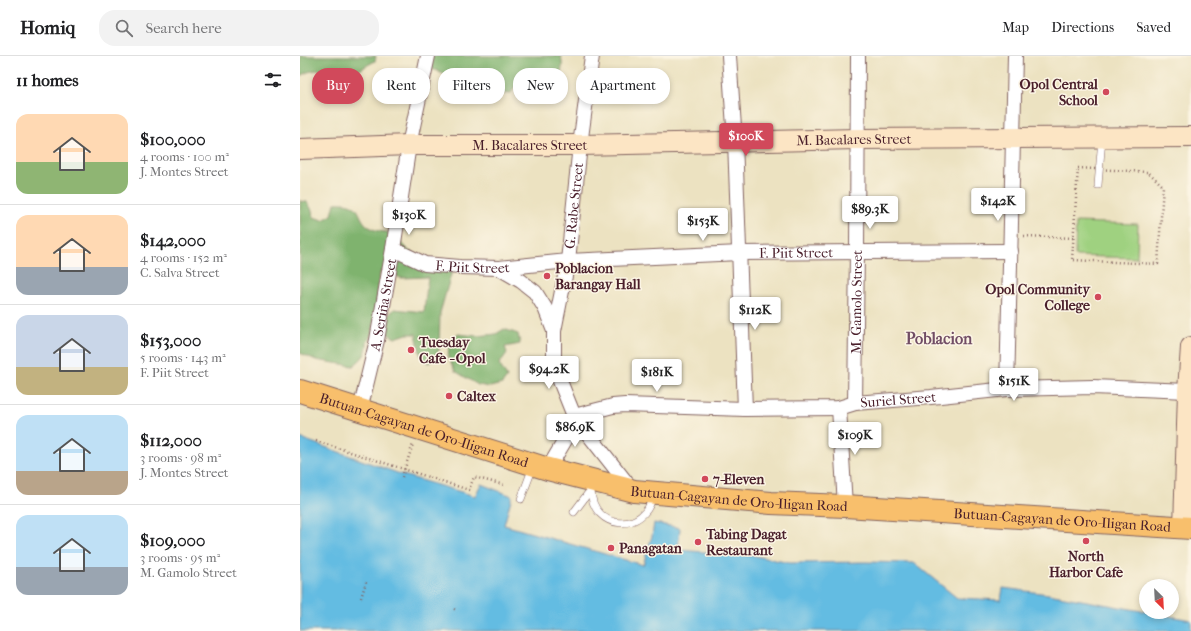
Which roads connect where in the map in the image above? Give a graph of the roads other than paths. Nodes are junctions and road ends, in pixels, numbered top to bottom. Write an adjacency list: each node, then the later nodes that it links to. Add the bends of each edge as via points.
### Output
1 (428, 56): 11 (street, A. Seriña Street)
2 (592, 56): 12 (street, G. Rabe Street)
3 (729, 56): 10 (street)
4 (858, 56): 9 (street, M. Gamolo Street)
5 (1014, 56): 6 (street)
6 (1013, 137): 7 (street, M. Bacalares Street); 9 (street, M. Bacalares Street); 17 (street)
7 (1102, 137): 8 (street, M. Bacalares Street); 14 (lane)
8 (1191, 137)
9 (857, 139): 10 (street, M. Bacalares Street); 16 (street, M. Gamolo Street)
10 (735, 141): 12 (street, M. Bacalares Street); 18 (street)
11 (409, 145): 12 (street, M. Bacalares Street); 13 (street, M. Bacalares Street); 15 (street, A. Seriña Street)
12 (580, 145): 19 (street, G. Rabe Street)
13 (300, 149)
14 (1098, 185)
15 (394, 249): 20 (street, F. Piit Street, via 425,264); 29 (street, A. Seriña Street, via 377,340)
16 (857, 251): 17 (street, F. Piit Street); 18 (street, F. Piit Street); 26 (street, M. Gamolo Street)
17 (1010, 251): 23 (street)
18 (740, 253): 19 (street, F. Piit Street); 28 (street)
19 (568, 261): 20 (street, F. Piit Street); 21 (street, G. Rabe Street)
20 (498, 268): 21 (street, G. Rabe Street, via 535,292)
21 (554, 331): 30 (street, G. Rabe Street, via 554,366)
22 (1191, 347): 25 (street)
23 (1007, 389): 25 (street, Suriel Street, via 1093,387); 26 (street, Suriel Street)
24 (300, 391): 29 (highway, Butuan-Cagayan de Oro-Iligan Road)
25 (1188, 392): 37 (street)
26 (855, 403): 27 (street, Suriel Street)
27 (839, 408): 28 (street, Suriel Street); 35 (street)
28 (745, 409): 30 (street, Suriel Street, via 613,406)
29 (360, 410): 31 (highway, Butuan-Cagayan de Oro-Iligan Road)
30 (574, 416): 31 (street, via 571,430); 33 (street, G. Rabe Street)
31 (541, 467): 32 (highway, Butuan-Cagayan de Oro-Iligan Road); 34 (lane)
32 (593, 486): 33 (highway, Butuan-Cagayan de Oro-Iligan Road); 33 (lane, via 593,503 600,514 620,523 636,520 648,509 652,501); 36 (lane)
33 (644, 492): 35 (highway, Butuan-Cagayan de Oro-Iligan Road, via 771,503)
34 (521, 499)
35 (845, 506): 37 (highway, Butuan-Cagayan de Oro-Iligan Road)
36 (574, 512)
37 (1187, 528)

